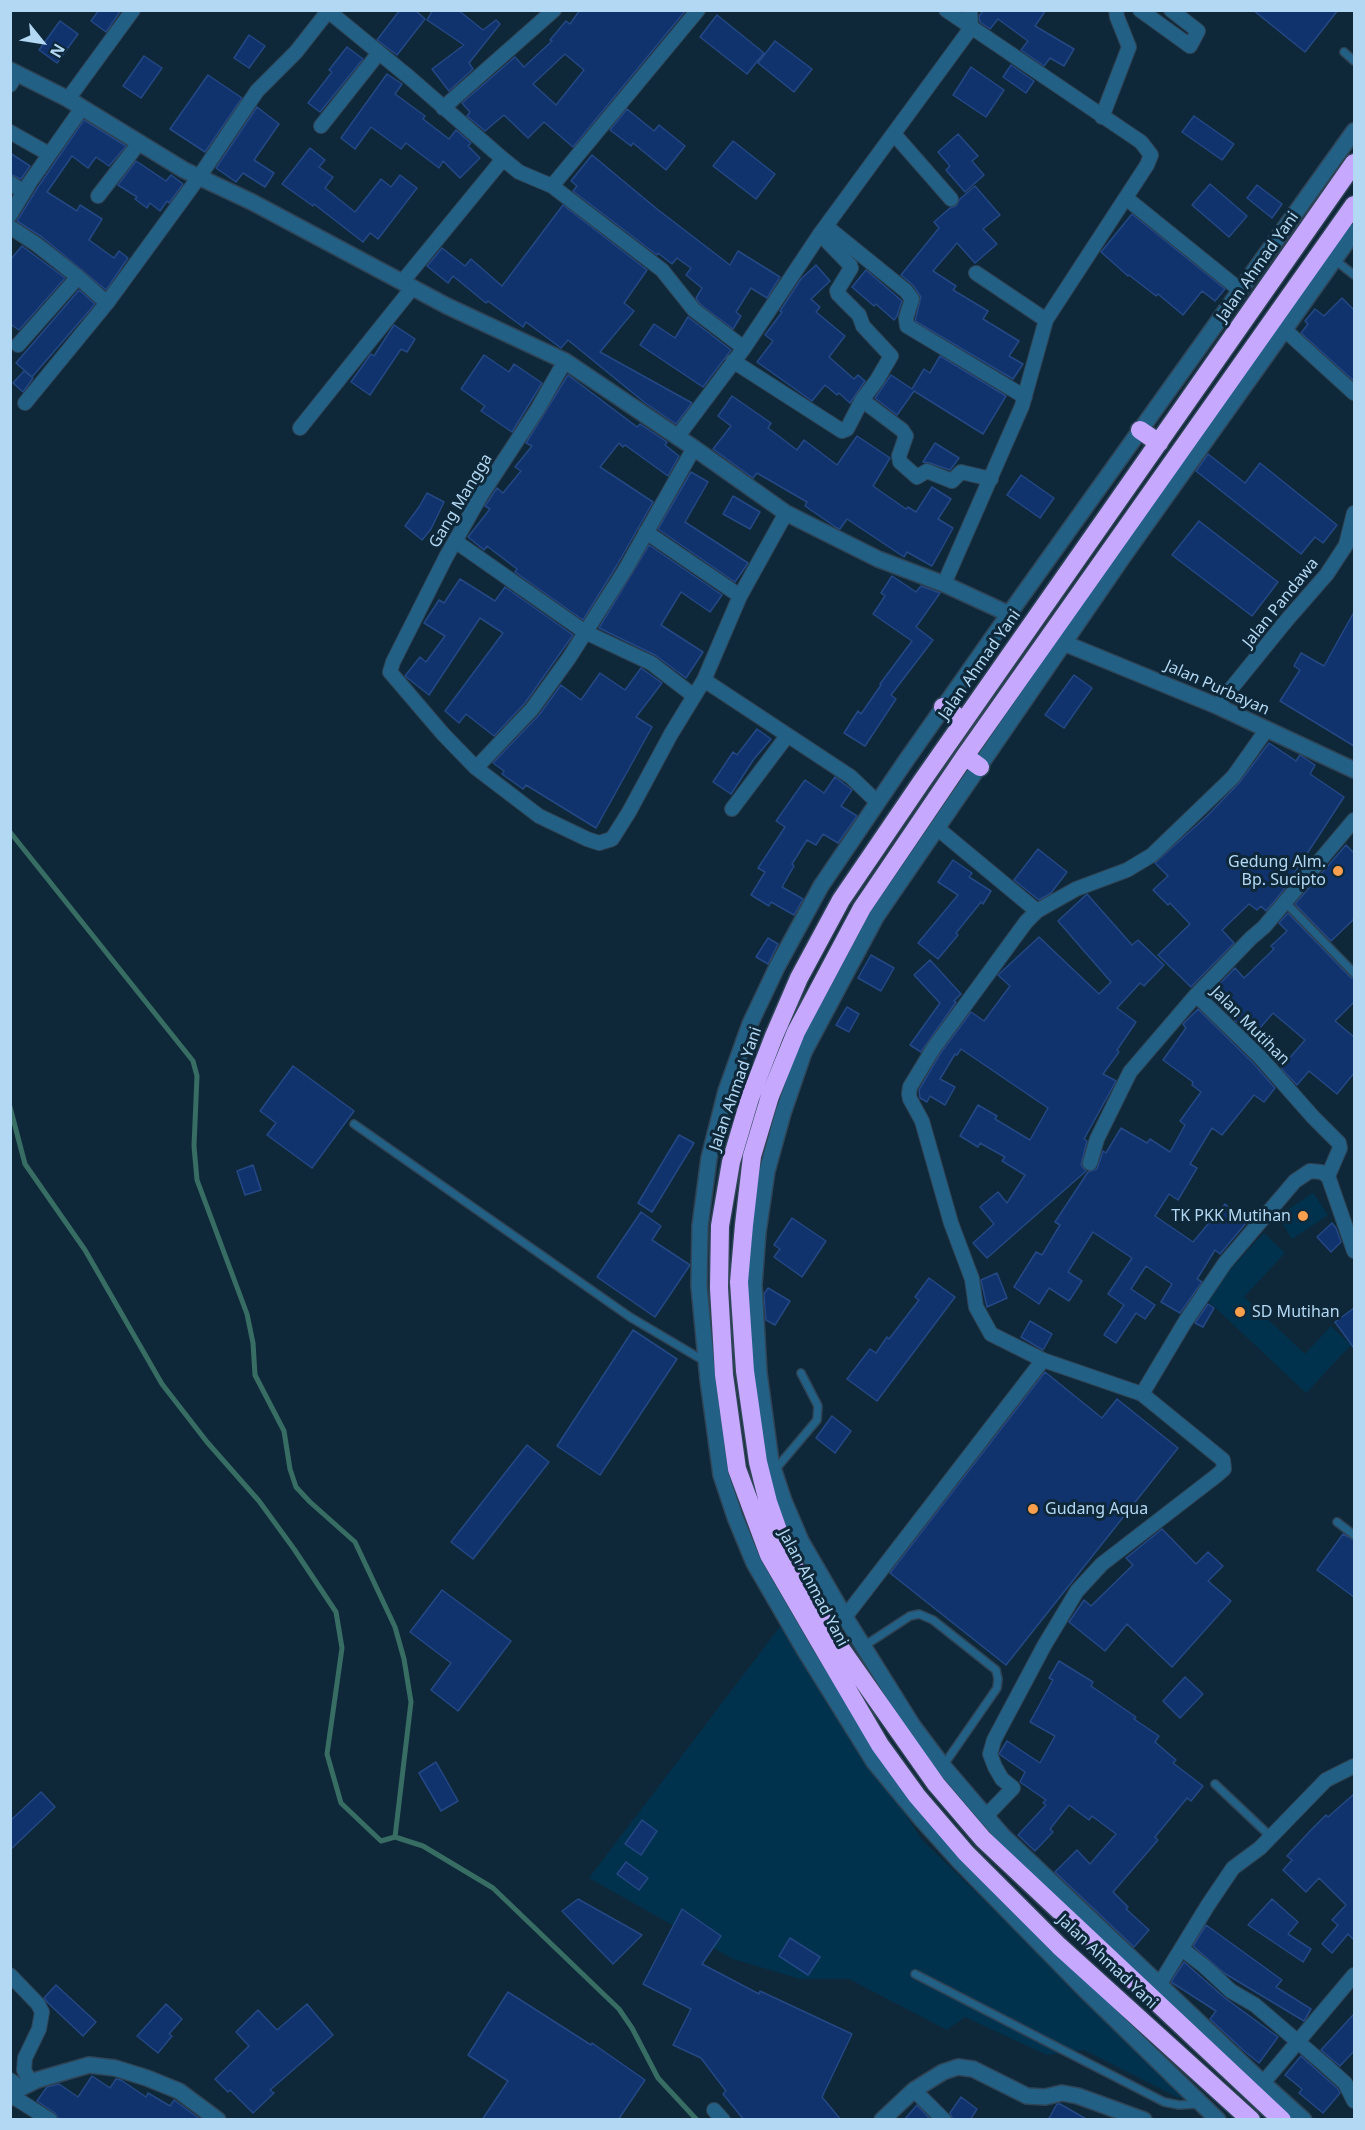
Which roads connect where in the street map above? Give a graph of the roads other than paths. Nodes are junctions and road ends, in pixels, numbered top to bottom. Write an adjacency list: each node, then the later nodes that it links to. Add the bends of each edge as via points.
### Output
1 (133, 10): 15 (street)
2 (698, 10): 29 (street)
3 (946, 10): 10 (street)
4 (970, 10): 10 (street)
5 (1140, 10): 6 (street, via 1190,46 1198,31)
6 (1171, 10)
7 (328, 11): 12 (street); 27 (street, via 296,52 257,91)
8 (549, 12): 17 (street)
9 (1114, 13): 18 (street, via 1129,47)
10 (971, 28): 18 (street); 22 (street)
11 (1344, 52): 13 (lane)
12 (378, 54): 17 (street); 19 (street)
13 (1354, 61)
14 (13, 76): 15 (street)
15 (68, 99): 16 (street)
16 (82, 108): 23 (street); 24 (street)
17 (443, 108): 25 (street)
18 (1102, 117): 33 (street, via 1150,151 1147,165)
19 (321, 126)
20 (1354, 131): 45 (street)
21 (10, 132): 24 (street)
22 (894, 134): 34 (street); 38 (street)
23 (139, 143): 27 (street); 32 (street)
24 (49, 154): 31 (street)
25 (503, 159): 29 (street, via 519,172); 44 (street)
26 (1354, 163): 30 (highway, Jalan Ahmad Yani)
27 (199, 177): 44 (street); 46 (street)
28 (10, 183): 31 (street)
29 (552, 186): 50 (street, via 662,270 694,310)
30 (1348, 186): 60 (highway, Jalan Ahmad Yani)
31 (24, 192): 36 (street)
32 (98, 196)
33 (1126, 198): 45 (street); 47 (street)
34 (951, 199)
35 (1354, 205): 68 (highway, Jalan Ahmad Yani)
36 (10, 215)
37 (10, 226): 43 (street)
38 (823, 230): 50 (street); 54 (street, via 906,291 912,299 907,326); 55 (street, via 851,268 838,294 891,356)
39 (1354, 232): 40 (street)
40 (1335, 260): 42 (lane); 48 (street)
41 (976, 273): 47 (street)
42 (1354, 275)
43 (78, 277): 46 (street); 49 (street)
44 (408, 284): 51 (street); 57 (street)
45 (1240, 290): 58 (street)
46 (107, 303): 56 (street)
47 (1046, 320): 54 (street)
48 (1285, 330): 53 (street); 68 (street)
49 (18, 345)
50 (744, 348): 52 (street)
51 (565, 361): 59 (street); 67 (street, Gang Mangga)
52 (733, 361): 55 (street, via 842,431 847,429); 59 (street)
53 (1354, 393)
54 (1025, 397): 62 (street)
55 (862, 400): 62 (street, via 902,430 906,436 899,459 914,476 927,471 952,481 961,472)
56 (25, 403)
57 (300, 428)
58 (1140, 430): 60 (highway); 71 (street)
59 (678, 436): 61 (street)
60 (1159, 443): 78 (highway, Jalan Ahmad Yani)
61 (694, 448): 63 (street); 65 (street)
62 (991, 479): 69 (street)
63 (786, 513): 69 (street, via 878,559); 70 (street)
64 (1354, 513): 66 (street, Jalan Pandawa, via 1350,524)
65 (646, 532): 70 (street); 72 (street)
66 (1352, 539): 76 (street, Jalan Pandawa)
67 (455, 541): 72 (street); 83 (street, Gang Mangga, via 390,672)
68 (1117, 553): 73 (street); 81 (highway, Jalan Ahmad Yani)
69 (944, 584): 71 (street)
70 (740, 596): 74 (street)
71 (1009, 614): 77 (street)
72 (585, 632): 75 (street, via 651,663); 83 (street, via 532,709)
73 (1065, 643): 76 (street, Jalan Purbayan); 82 (street)
74 (704, 680): 75 (street); 80 (street)
75 (693, 696): 83 (street, via 612,839 599,843 539,816)
76 (1218, 706): 79 (street, Jalan Purbayan)
77 (943, 707): 78 (highway); 85 (street)
78 (964, 722): 128 (highway, Jalan Ahmad Yani, via 841,900 800,978 750,1098 731,1162 720,1226 724,1375 737,1469 769,1555 880,1745 917,1796 966,1853 1059,1946)
79 (1267, 729): 84 (street, Jalan Purbayan); 90 (street, via 1233,777 1152,855)
80 (787, 736): 85 (street, via 851,777); 86 (street)
81 (965, 756): 82 (highway); 129 (highway, Jalan Ahmad Yani, via 862,908 796,1032 770,1096 752,1156 739,1282 745,1371 758,1461 785,1550 829,1632 936,1784 983,1839)
82 (980, 767): 88 (street)
83 (476, 768)
84 (1354, 770)
85 (877, 802): 98 (street, via 821,886 777,967 750,1023 726,1091 709,1158 700,1226 699,1286)
86 (732, 809)
87 (1354, 820): 89 (street, Jalan Mutihan)
88 (937, 828): 90 (street); 101 (street, via 876,916 804,1052 767,1171 754,1285 759,1373)
89 (1286, 903): 91 (lane); 92 (street, Jalan Mutihan)
90 (1037, 911): 97 (street, via 1006,947 933,1049 909,1094 922,1121 951,1223 972,1279 976,1307 991,1334)
91 (1354, 973)
92 (1196, 995): 94 (street, via 1130,1072 1097,1139); 95 (street, Jalan Mutihan, via 1339,1143)
93 (354, 1124): 98 (lane, via 630,1317)
94 (1090, 1163)
95 (1329, 1176): 96 (street); 100 (street, via 1310,1171 1295,1181 1225,1263)
96 (1354, 1250)
97 (1043, 1360): 100 (street); 104 (street)
98 (706, 1362): 121 (street, via 721,1475 754,1563 874,1762 959,1861)
99 (801, 1373): 101 (lane, via 818,1406 817,1420)
100 (1142, 1394): 109 (street, via 1223,1460 1224,1469 1102,1564 1077,1591 994,1740 990,1754 995,1767 1013,1788)
101 (774, 1471): 104 (street, via 801,1541)
102 (1337, 1522): 103 (lane)
103 (1354, 1535)
104 (845, 1617): 105 (street)
105 (864, 1646): 106 (street, via 913,1726); 106 (lane, via 919,1614 933,1620 996,1670 997,1688)
106 (944, 1766): 109 (street)
107 (1354, 1766): 110 (street, via 1326,1780)
108 (1215, 1784): 110 (lane)
109 (986, 1816): 115 (street)
110 (1270, 1836): 111 (street, via 1233,1868)
111 (1182, 1949): 115 (street); 116 (street)
112 (915, 1974): 121 (lane, via 1164,2102)
113 (10, 1975): 118 (street, via 42,2012 39,2029 25,2058)
114 (1354, 1975): 116 (street)
115 (1159, 1985): 117 (street)
116 (1298, 2043): 117 (street); 120 (street, via 1345,2083)
117 (1263, 2083): 130 (street)
118 (20, 2087): 122 (street); 123 (street, via 89,2065 115,2068 178,2091)
119 (914, 2090): 124 (street); 125 (street); 126 (street, via 958,2067 973,2069 1027,2096 1078,2096)
120 (1354, 2101)
121 (1202, 2104): 127 (street)
122 (50, 2120)
123 (218, 2120)
124 (882, 2120)
125 (944, 2120)
126 (1144, 2120)
127 (1218, 2120)
128 (1251, 2120)
129 (1282, 2120)
130 (1304, 2120)

